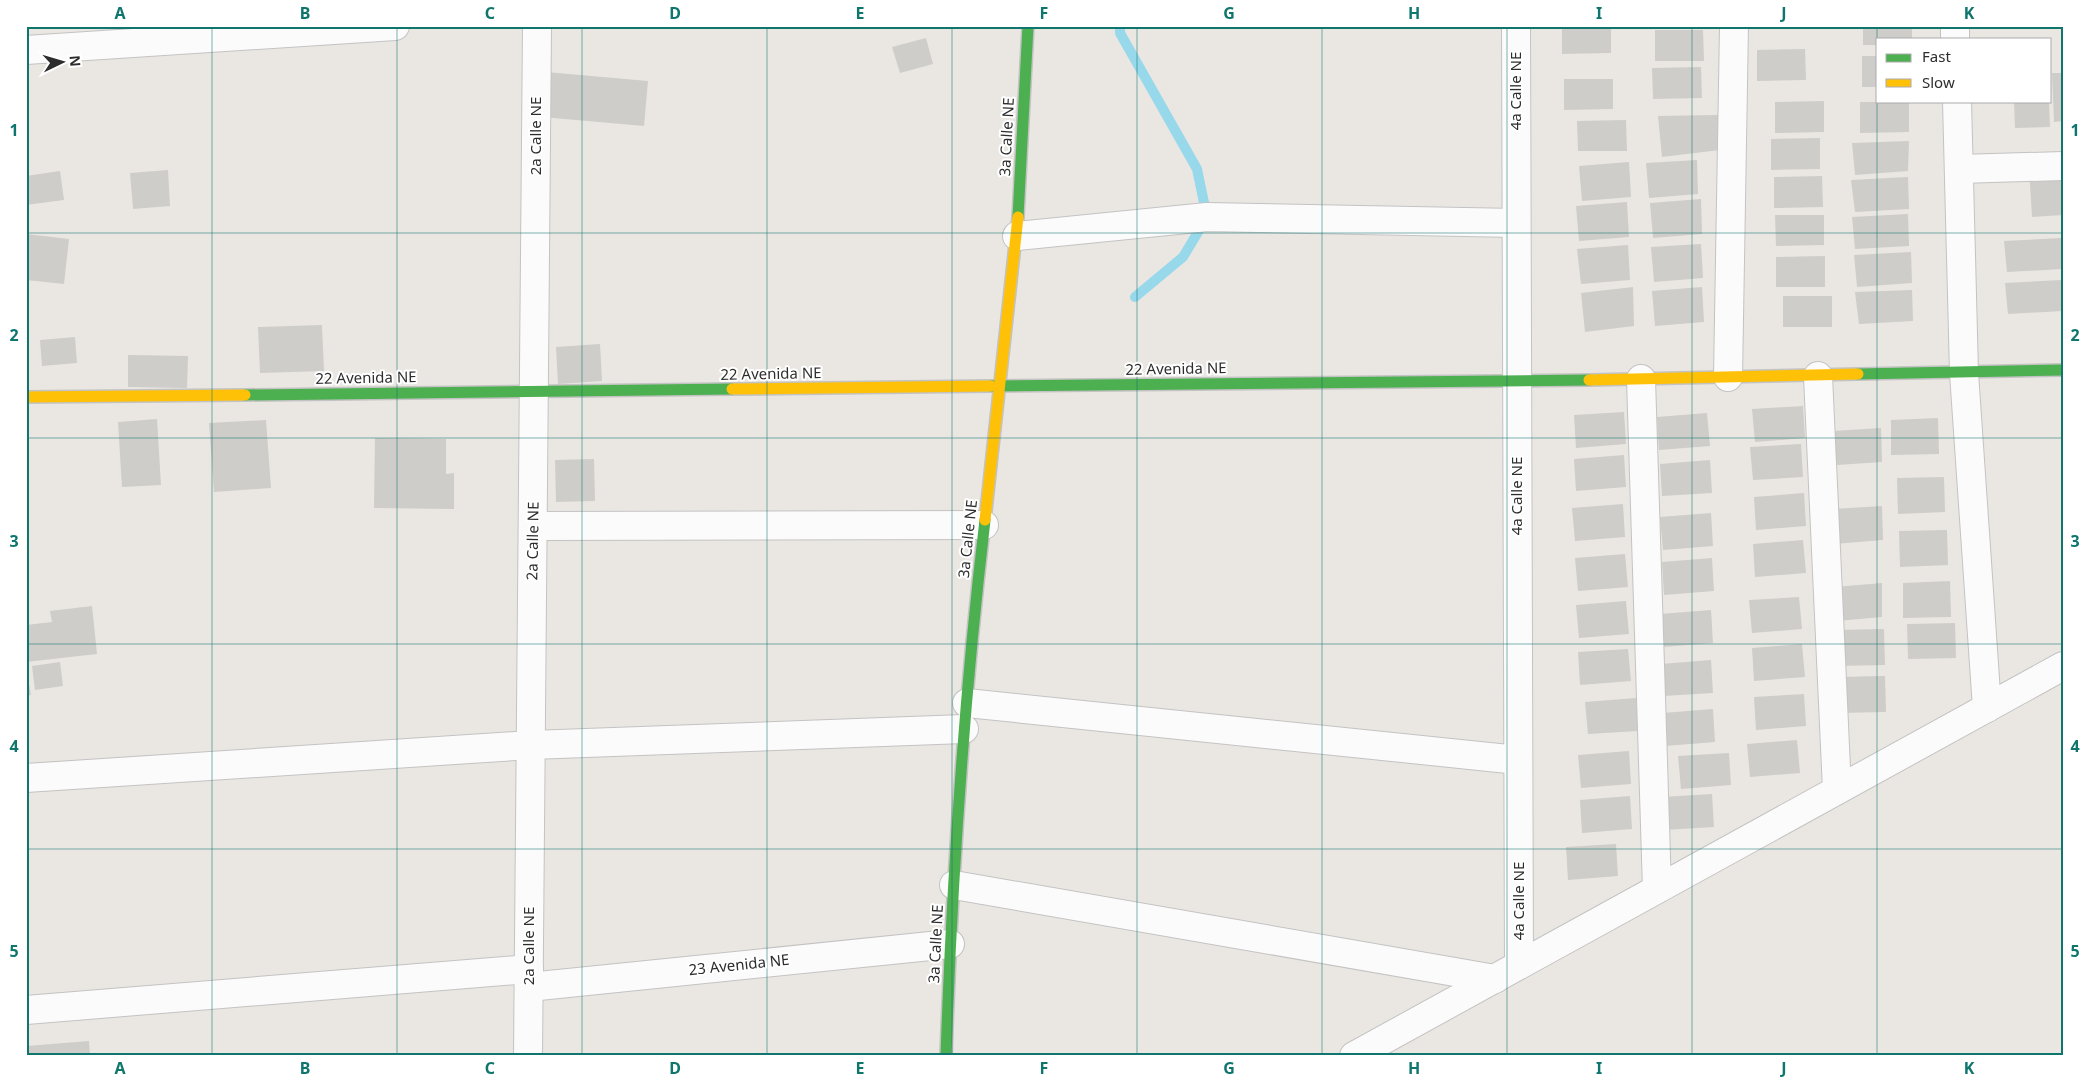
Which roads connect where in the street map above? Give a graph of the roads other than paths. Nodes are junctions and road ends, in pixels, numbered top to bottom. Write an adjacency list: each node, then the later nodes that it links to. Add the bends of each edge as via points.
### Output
1 (395, 26): 6 (street)
2 (537, 26): 19 (street, 2a Calle NE)
3 (1028, 26): 11 (street, 3a Calle NE)
4 (1516, 26): 10 (street, 4a Calle NE)
5 (1734, 26): 15 (street)
6 (26, 50)
7 (1957, 102): 9 (street)
8 (2063, 166): 9 (street)
9 (1958, 169): 13 (street)
10 (1516, 223): 11 (street, via 1207,217); 17 (street, 4a Calle NE)
11 (1017, 236): 18 (street, 3a Calle NE)
12 (2063, 370): 13 (street, 22 Avenida NE)
13 (1964, 373): 14 (street, 22 Avenida NE); 24 (street)
14 (1818, 376): 15 (street, 22 Avenida NE); 29 (street)
15 (1728, 378): 16 (street, 22 Avenida NE)
16 (1642, 379): 17 (street, 22 Avenida NE); 31 (street)
17 (1517, 380): 18 (street, 22 Avenida NE); 27 (street, 4a Calle NE)
18 (1000, 386): 19 (street, 22 Avenida NE); 21 (street, 3a Calle NE)
19 (534, 392): 20 (street, 22 Avenida NE); 22 (street, 2a Calle NE)
20 (26, 397)
21 (984, 525): 22 (street); 25 (street, 3a Calle NE)
22 (533, 526): 26 (street, 2a Calle NE)
23 (2063, 666): 24 (street)
24 (1986, 708): 29 (street)
25 (966, 716): 26 (street); 27 (street); 30 (street, 3a Calle NE)
26 (531, 745): 28 (street); 34 (street, 2a Calle NE)
27 (1518, 760): 33 (street, 4a Calle NE)
28 (26, 778)
29 (1838, 790): 31 (street)
30 (954, 886): 32 (street, 3a Calle NE); 35 (street)
31 (1657, 889): 33 (street)
32 (950, 944): 34 (street, 23 Avenida NE); 38 (street, 3a Calle NE)
33 (1519, 965): 35 (street)
34 (529, 978): 36 (street, 23 Avenida NE); 37 (street, 2a Calle NE)
35 (1494, 979): 39 (street)
36 (26, 1010)
37 (528, 1056)
38 (946, 1056)
39 (1354, 1056)

